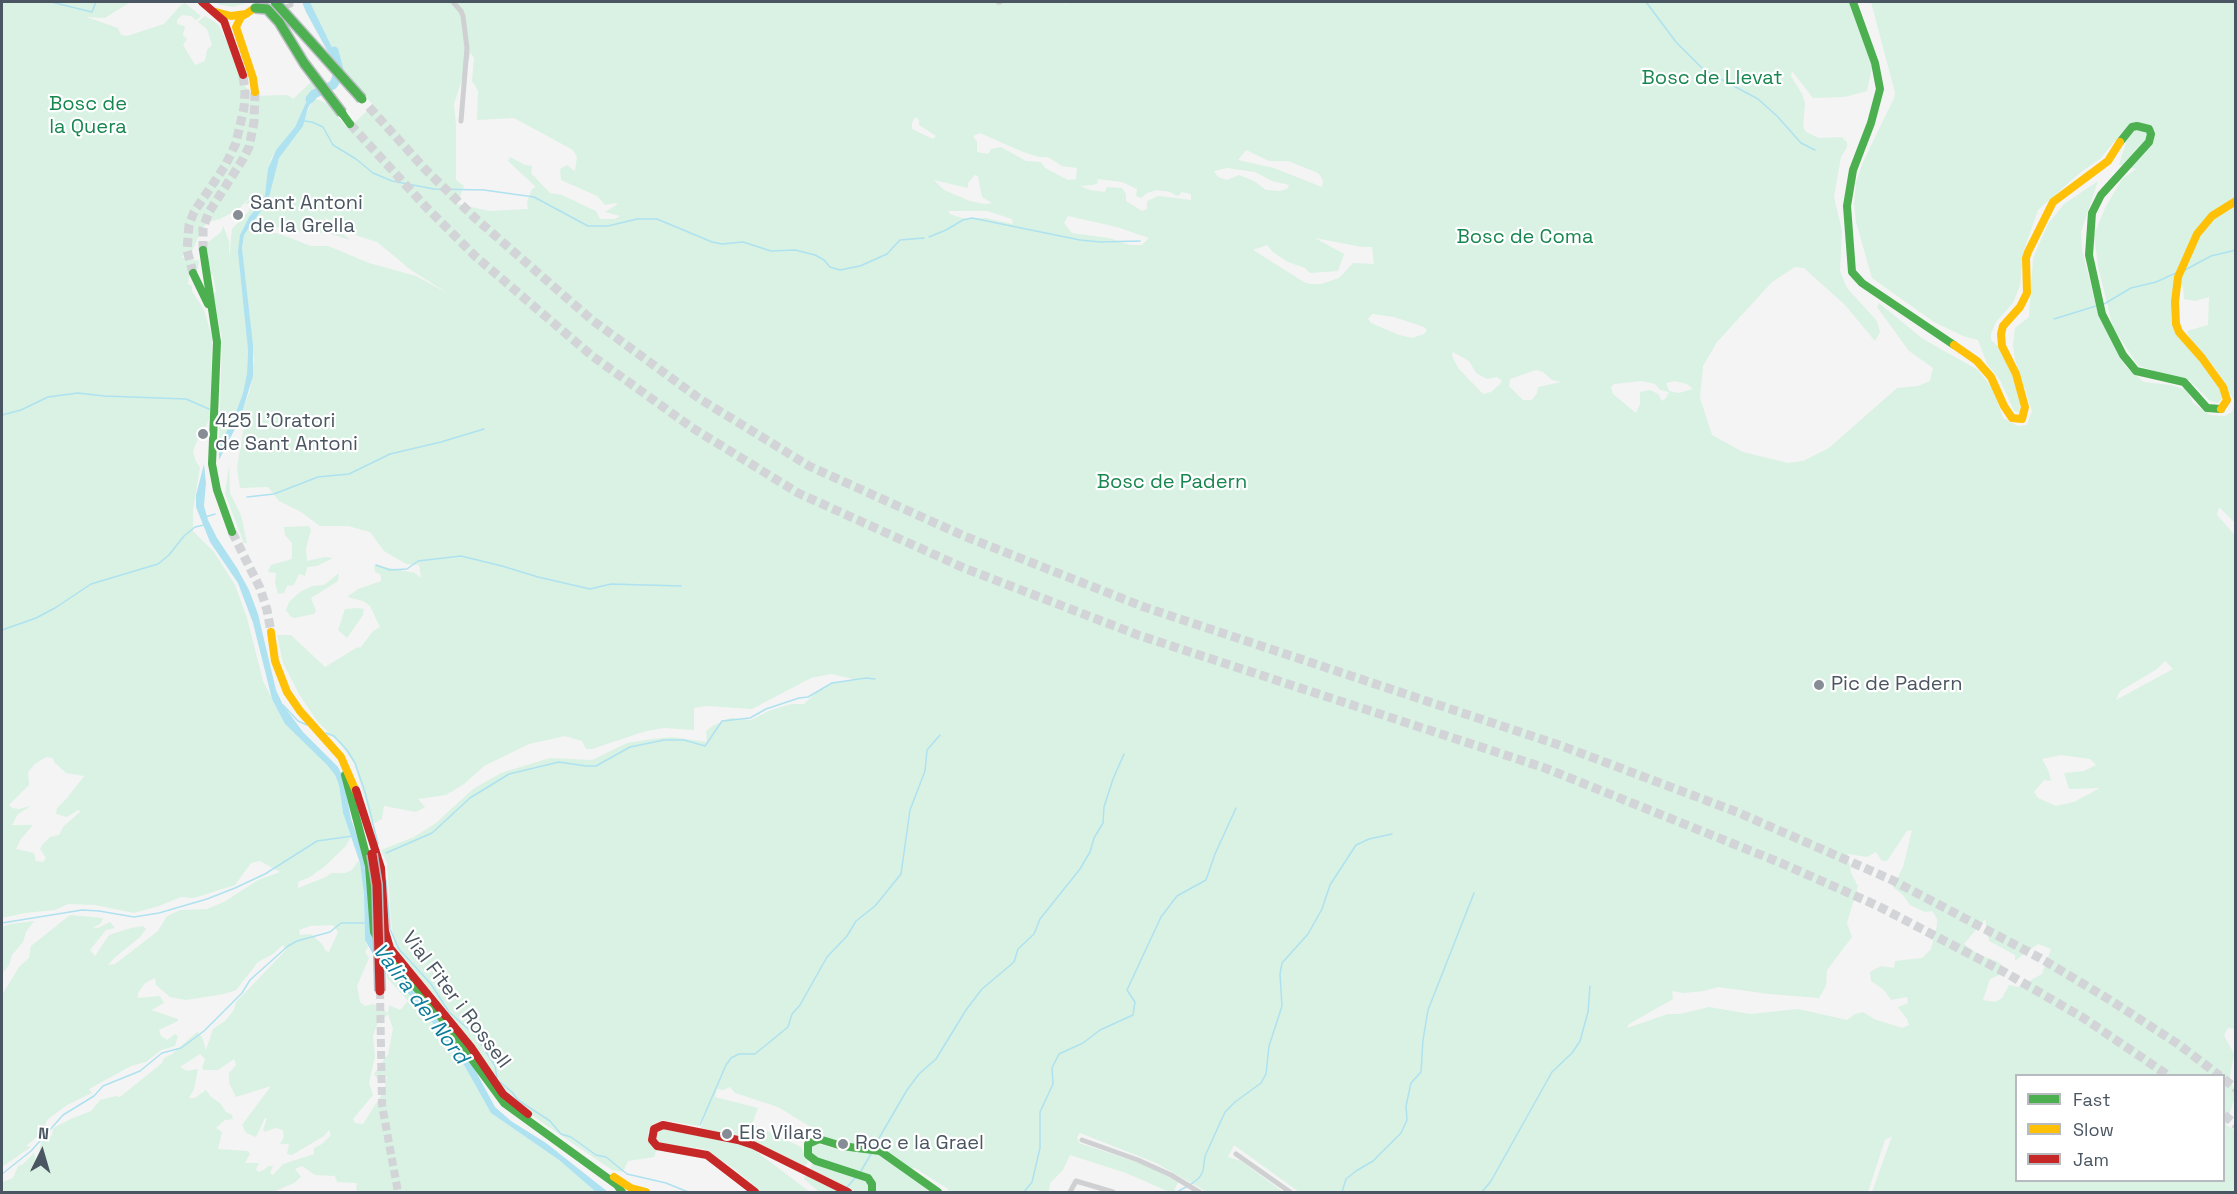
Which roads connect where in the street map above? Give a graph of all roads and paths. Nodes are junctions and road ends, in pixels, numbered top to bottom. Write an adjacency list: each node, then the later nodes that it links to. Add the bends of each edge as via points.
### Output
1 (202, 2): 7 (main road)
2 (275, 2): 11 (main road, bridge)
3 (291, 2): 6 (street, via 267,12 258,9)
4 (453, 2): 12 (street, via 463,16 467,48)
5 (1852, 2): 14 (main road, via 1875,63 1880,89 1853,170 1847,206 1852,272 1862,283 1977,361 2015,419 2025,416 2025,407 2001,334 2027,293 2028,252 2053,202 2108,161 2129,128 2142,126 2150,132 2149,142 2101,195 2092,213 2089,255 2106,324 2131,366 2148,375 2184,382 2202,405 2221,410 2227,400 2223,387 2179,332 2175,302 2180,272 2197,234 2212,216)
6 (257, 4): 8 (main road); 13 (main road, bridge, via 276,17 304,63)
7 (213, 11): 8 (main road, via 231,16); 9 (main road, via 228,29)
8 (246, 14): 10 (main road, via 238,20 237,32)
9 (243, 75)
10 (255, 92)
11 (365, 103)
12 (460, 121)
13 (350, 124)
14 (2235, 201)
15 (202, 250): 17 (main road)
16 (193, 273): 17 (main road)
17 (213, 317): 18 (main road, via 218,353 214,482)
18 (232, 532)
19 (271, 632): 20 (main road, via 275,661 287,692)
20 (326, 739): 21 (main road, via 347,767); 23 (main road, Vial Fiter i Rossell, via 342,766 351,794 371,875 374,932 385,952 434,1008 500,1098)
21 (356, 790): 22 (main road, bridge, via 377,885); 23 (main road, Vial Fiter i Rossell, via 381,868 385,932 390,948 471,1047 503,1094)
22 (380, 991)
23 (526, 1117): 26 (main road)
24 (1082, 1140): 35 (street, via 1138,1160)
25 (1236, 1154): 36 (street)
26 (611, 1178): 27 (main road); 28 (main road)
27 (622, 1192)
28 (639, 1192)
29 (755, 1192): 30 (main road, via 706,1155 657,1146 652,1140 654,1129 663,1125 738,1140)
30 (848, 1192)
31 (872, 1192): 32 (main road, via 870,1181 859,1174 811,1158 806,1151 810,1141 819,1139 880,1152)
32 (938, 1192)
33 (1070, 1192): 34 (street, via 1076,1182)
34 (1113, 1192)
35 (1199, 1192)
36 (1290, 1192)

